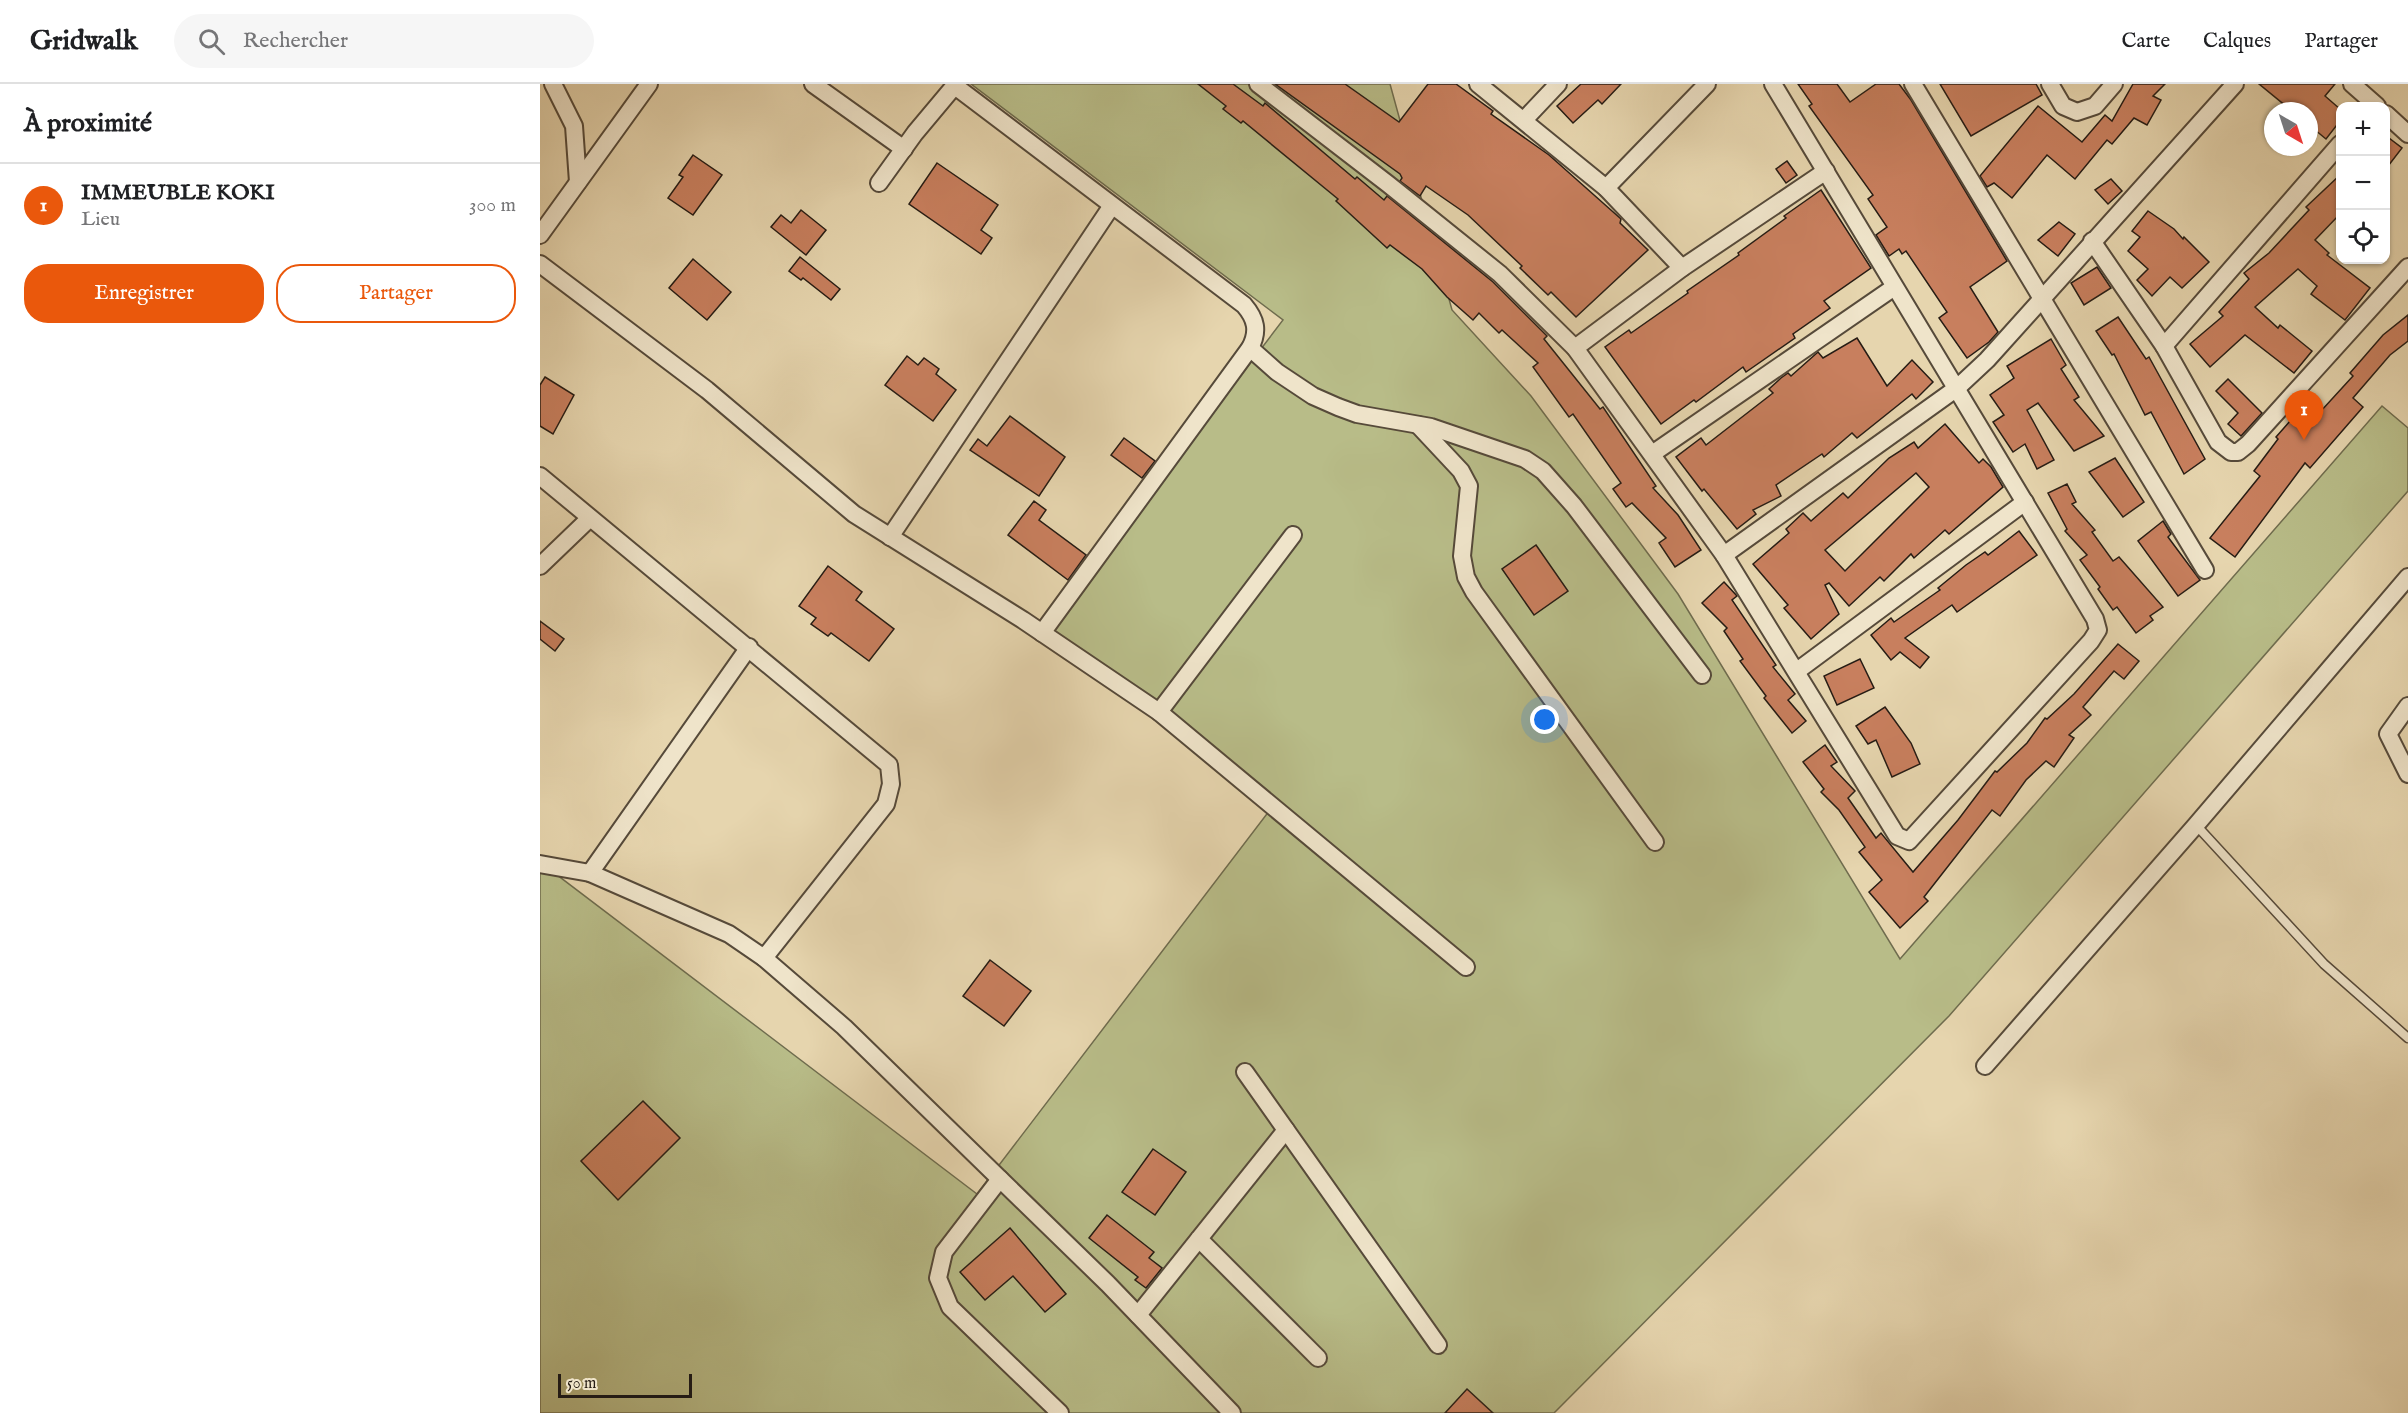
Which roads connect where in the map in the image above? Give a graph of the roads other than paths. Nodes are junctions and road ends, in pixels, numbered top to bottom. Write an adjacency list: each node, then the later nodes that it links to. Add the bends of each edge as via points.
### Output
1 (553, 84): 22 (street, via 574,126)
2 (649, 84): 22 (street)
3 (813, 84): 19 (street)
4 (1258, 84): 35 (street, via 1500,274)
5 (1478, 84): 17 (street)
6 (1558, 84): 17 (street)
7 (1707, 84): 24 (street)
8 (1773, 84): 21 (street)
9 (1913, 84): 32 (street)
10 (2050, 84): 11 (street, via 2063,106 2077,112 2095,106)
11 (2114, 84)
12 (2235, 84): 27 (street)
13 (2352, 84): 15 (street)
14 (956, 85): 19 (street); 25 (street)
15 (2372, 102)
16 (2390, 118): 18 (street)
17 (1524, 120): 24 (street)
18 (2408, 134)
19 (904, 148): 23 (street)
20 (2336, 149): 33 (street)
21 (1826, 171): 30 (street); 31 (street)
22 (578, 182): 26 (street)
23 (879, 183)
24 (1606, 188): 30 (street)
25 (1111, 207): 34 (street, via 1244,305 1257,325); 43 (street)
26 (540, 235)
27 (2092, 241): 32 (street); 33 (street)
28 (540, 264): 43 (street, via 707,390 854,514)
29 (2408, 267): 33 (street, via 2238,452 2231,452 2218,442)
30 (1682, 268): 35 (street)
31 (1893, 288): 36 (street); 38 (street)
32 (2042, 299): 36 (street); 46 (street)
33 (2164, 345)
34 (1250, 348): 37 (street, via 1313,396 1358,414); 48 (street)
35 (1575, 348): 38 (street)
36 (1957, 388): 40 (street); 44 (street)
37 (1418, 425): 51 (street, via 1525,459 1543,471); 56 (street, via 1461,471 1469,486 1462,556 1474,592)
38 (1652, 454): 44 (street)
39 (540, 476): 41 (street)
40 (2025, 502): 50 (street); 50 (street, via 2098,630 1909,841 1897,836)
41 (590, 518): 45 (street); 49 (street)
42 (1293, 535): 53 (street)
43 (890, 537): 48 (street)
44 (1724, 555): 50 (street)
45 (540, 566)
46 (2205, 570)
47 (2408, 577): 55 (street)
48 (1042, 633): 53 (street)
49 (748, 647): 58 (street); 59 (street, via 875,751 889,765 891,784 886,804)
50 (1797, 671)
51 (1702, 675)
52 (2408, 706): 54 (street, via 2388,734)
53 (1159, 712): 60 (street)
54 (2408, 774)
55 (2196, 825): 61 (lane, via 2324,964); 62 (street)
56 (1655, 842)
57 (540, 864): 58 (street)
58 (590, 873): 59 (street, via 729,934)
59 (764, 958): 65 (street, via 844,1027)
60 (1466, 967)
61 (2408, 1038)
62 (1985, 1066)
63 (1245, 1072): 64 (street)
64 (1286, 1130): 66 (street); 68 (street)
65 (1000, 1179): 67 (street); 70 (street, via 944,1252 938,1278 950,1307)
66 (1199, 1239): 67 (street); 69 (street)
67 (1138, 1315): 71 (street)
68 (1438, 1345)
69 (1318, 1358)
70 (1060, 1413)
71 (1232, 1413)

